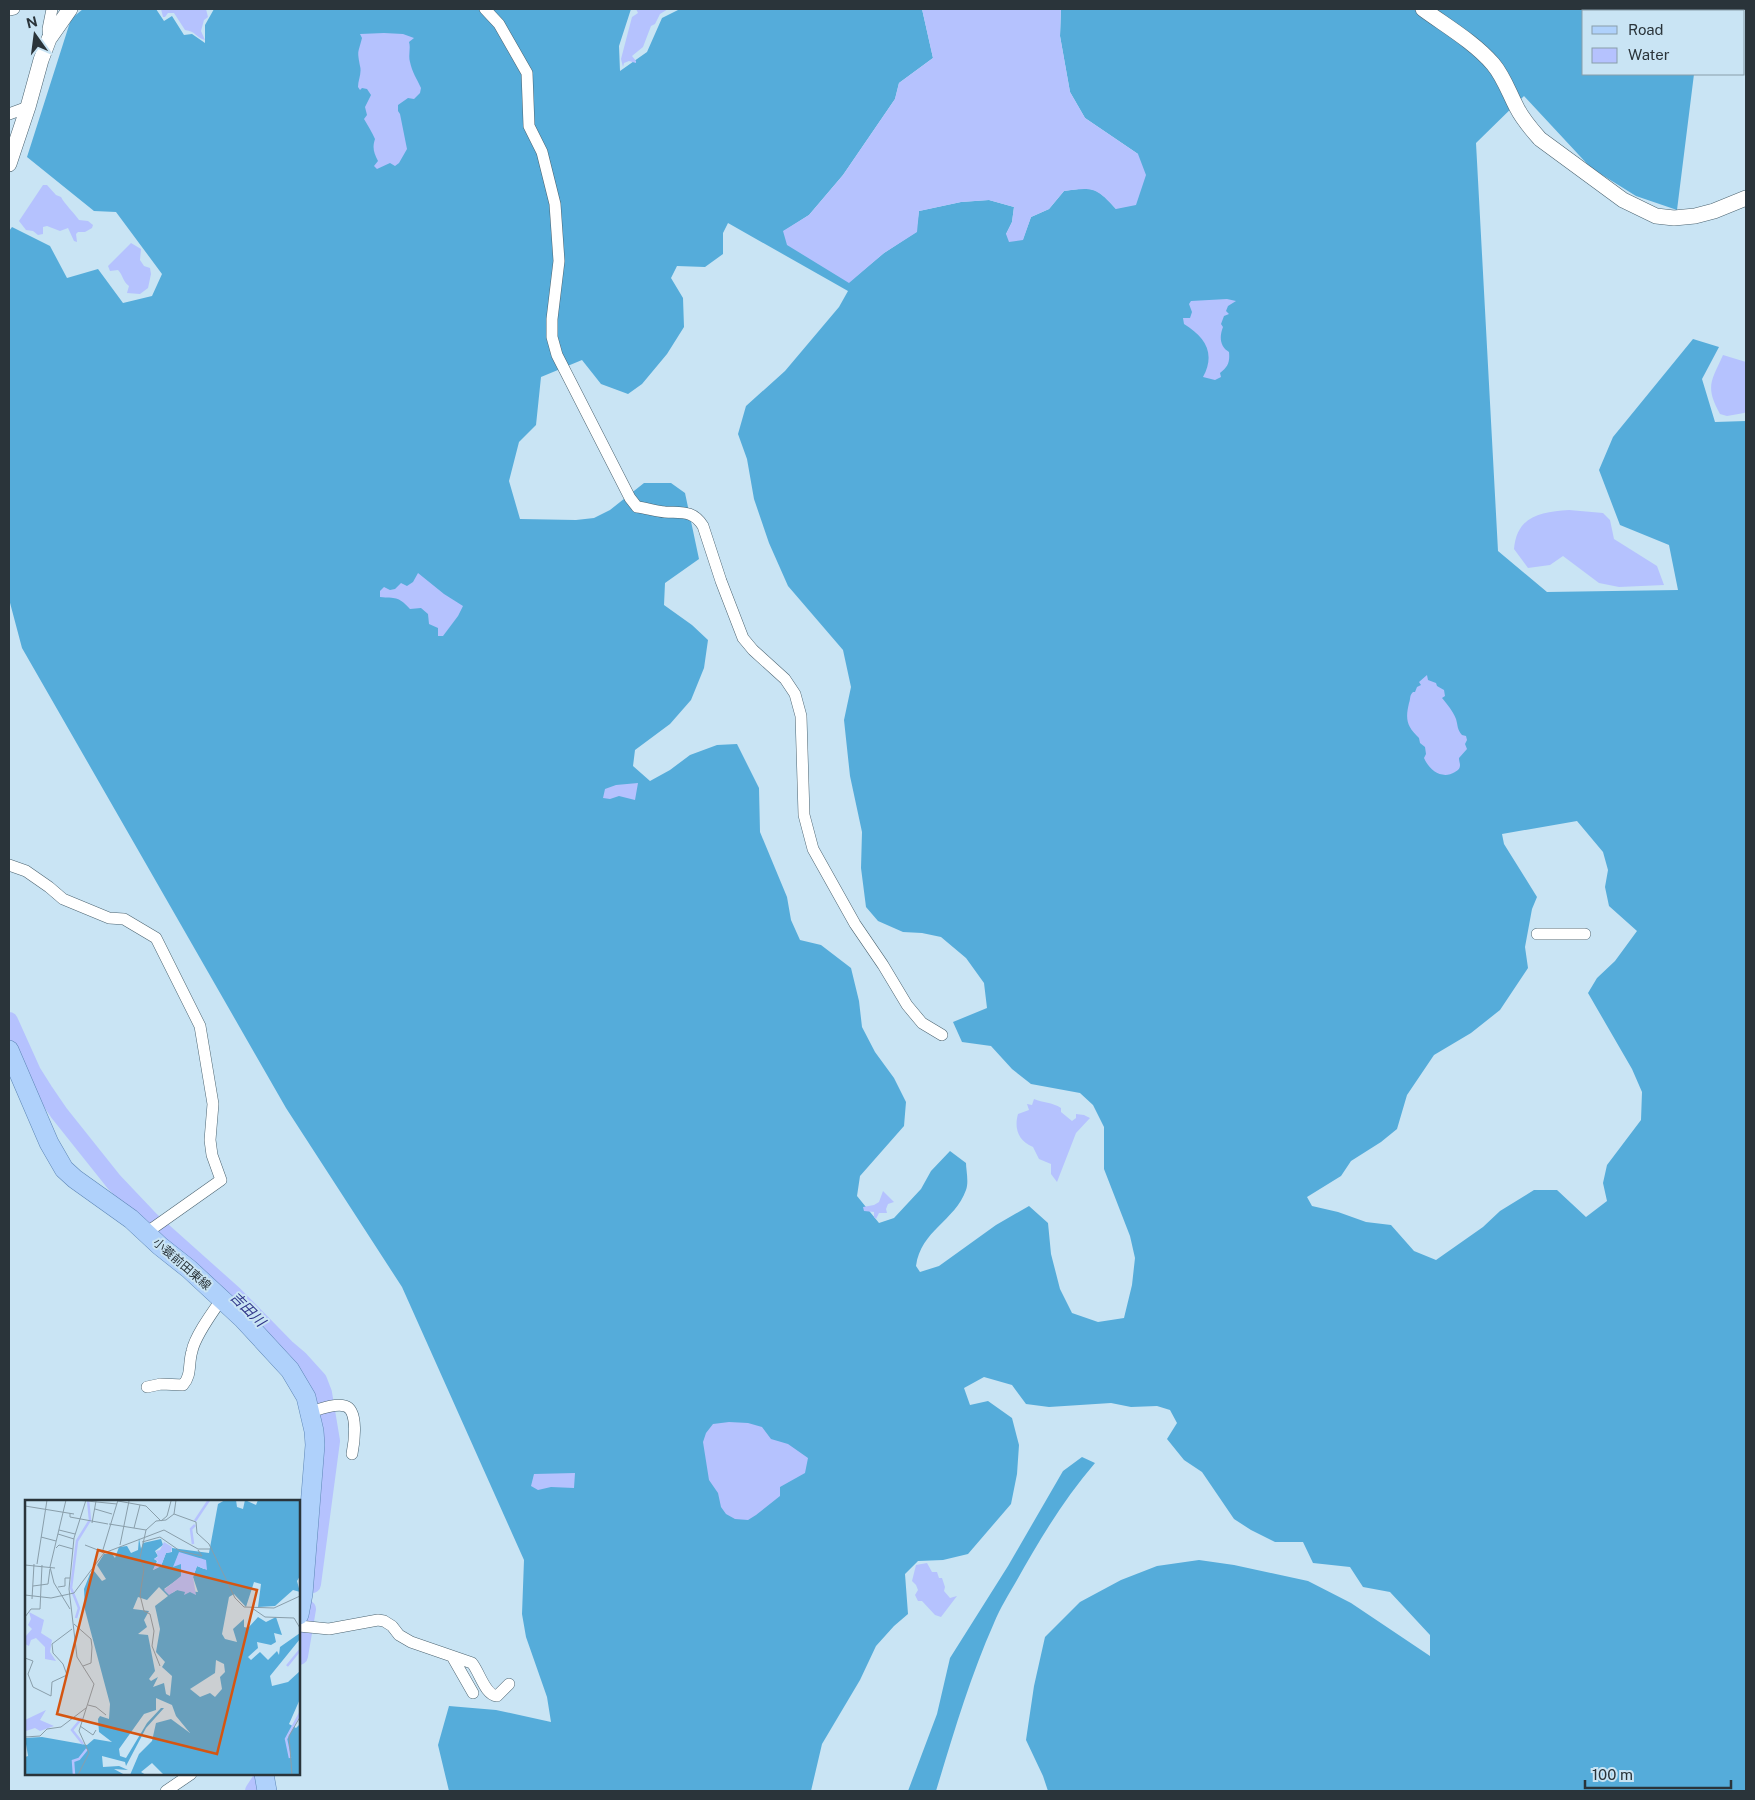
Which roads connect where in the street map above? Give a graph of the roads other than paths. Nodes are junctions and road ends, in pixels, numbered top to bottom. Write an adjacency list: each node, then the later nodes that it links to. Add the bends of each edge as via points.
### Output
1 (14, 9): 6 (street)
2 (52, 9): 7 (street, via 48,29)
3 (70, 9): 7 (street)
4 (485, 9): 15 (street, via 499,24 526,73 529,126 542,152 555,204 559,261 552,337 558,355 637,507 686,512 703,526 743,638 786,679 795,694 800,716 804,815 813,849 906,1005 922,1023)
5 (1423, 9): 11 (street, via 1492,63 1518,110 1540,139 1623,200 1656,216 1674,218 1695,216)
6 (9, 10)
7 (50, 40): 8 (street)
8 (28, 107): 9 (street); 10 (street)
9 (9, 114)
10 (9, 164)
11 (1744, 200)
12 (9, 865): 17 (street, via 26,870 63,899 109,918 124,919 156,938 200,1026 213,1104 212,1155 222,1180)
13 (1538, 934): 14 (street)
14 (1585, 934)
15 (942, 1035)
16 (9, 1050): 17 (main road, 小蓑前田東線, via 48,1143 64,1169)
17 (147, 1232): 18 (main road, 小蓑前田東線)
18 (222, 1300): 19 (street, via 192,1351 188,1379 183,1385 161,1384); 20 (main road, 小蓑前田東線, via 290,1370)
19 (147, 1388)
20 (314, 1411): 21 (street, via 335,1405 349,1408 355,1435); 22 (main road, 小蓑前田東線, via 314,1463)
21 (352, 1454)
22 (302, 1624): 23 (street, via 330,1629 384,1621 411,1642)
23 (454, 1658): 24 (street, via 472,1663 492,1695 498,1696); 25 (street)
24 (509, 1684)
25 (473, 1693)
26 (190, 1775): 27 (street)
27 (166, 1791)

